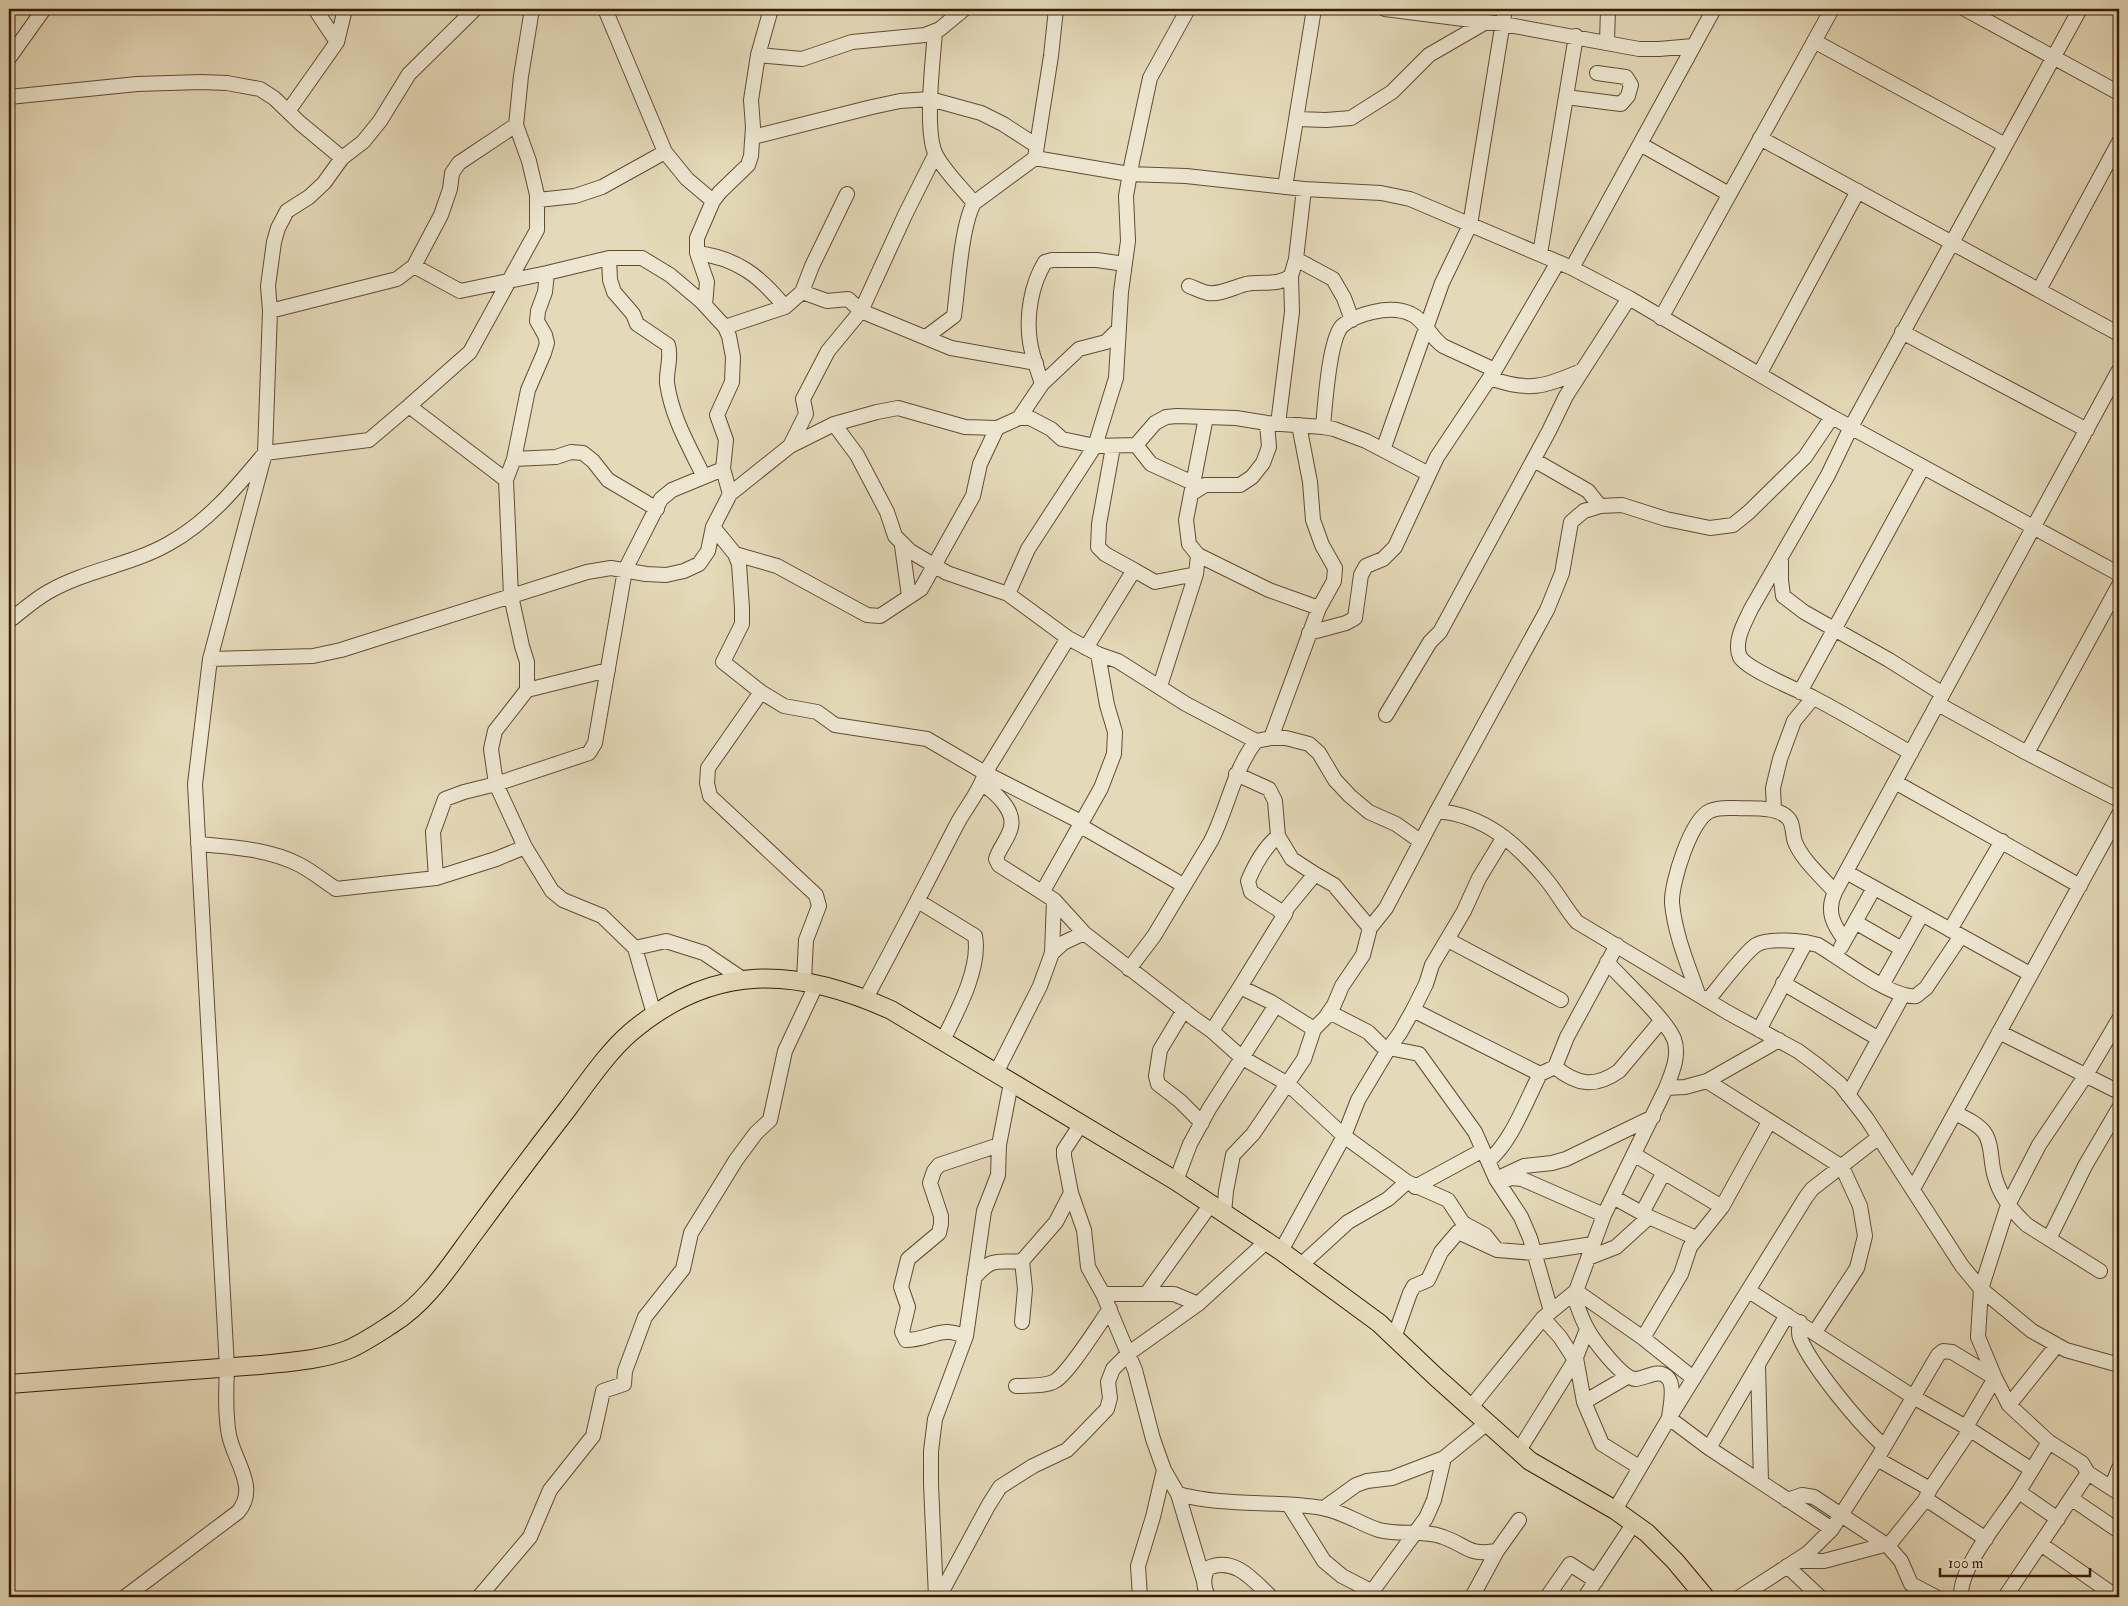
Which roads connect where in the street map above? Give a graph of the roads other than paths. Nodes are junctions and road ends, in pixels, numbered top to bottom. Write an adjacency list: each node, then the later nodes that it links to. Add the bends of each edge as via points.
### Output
1 (44, 9): 29 (street)
2 (315, 9): 24 (street)
3 (345, 9): 24 (street)
4 (476, 9): 46 (street, via 409,74 363,142)
5 (532, 9): 37 (street)
6 (605, 9): 43 (street)
7 (771, 9): 27 (street)
8 (964, 9): 21 (street)
9 (1056, 9): 44 (street)
10 (1188, 9): 47 (street, via 1150,78)
11 (1314, 9): 36 (street)
12 (1385, 9): 19 (street)
13 (1505, 9): 20 (street)
14 (1608, 9): 25 (street)
15 (1714, 9): 26 (street)
16 (1832, 9): 23 (street)
17 (1965, 9): 28 (street)
18 (2080, 9): 28 (street)
19 (1486, 22): 20 (street); 36 (street, via 1429,55 1392,92 1351,118)
20 (1503, 24): 22 (street); 56 (street)
21 (935, 32): 27 (street, via 925,36 852,42 802,59); 34 (street)
22 (1576, 36): 25 (street); 33 (street)
23 (1814, 41): 39 (street); 42 (street)
24 (337, 42): 35 (street)
25 (1607, 42): 26 (street, via 1648,50)
26 (1694, 46): 41 (street)
27 (758, 55): 38 (street, via 751,100)
28 (2053, 57): 31 (street); 42 (street)
29 (9, 58)
30 (1597, 73): 33 (street, via 1626,77 1631,85 1621,104)
31 (2119, 93)
32 (9, 97): 35 (street, via 99,86 227,83 260,89)
33 (1566, 97): 59 (street)
34 (930, 99): 38 (street, via 900,101); 44 (street, via 981,112); 45 (street)
35 (289, 110): 46 (street)
36 (1296, 119): 48 (street)
37 (516, 125): 53 (street); 64 (street, via 459,162 452,173 450,190 440,215)
38 (753, 137): 54 (street, via 748,166)
39 (1760, 138): 50 (street); 52 (street)
40 (2119, 142): 70 (street)
41 (1640, 144): 52 (street); 65 (street)
42 (2005, 145): 57 (street)
43 (665, 152): 53 (street, via 602,187 575,196); 54 (street, via 687,180)
44 (1036, 152): 47 (street); 55 (street)
45 (935, 155): 55 (street); 76 (street)
46 (342, 158): 75 (street, via 324,183 287,211 278,228 268,286)
47 (1129, 174): 48 (street, via 1186,176); 63 (street)
48 (1285, 187): 49 (street)
49 (1304, 189): 56 (street, via 1394,195); 61 (street)
50 (1858, 191): 57 (street); 89 (street)
51 (847, 194): 71 (street)
52 (1729, 194): 77 (street)
53 (538, 200): 68 (street, via 537,230)
54 (713, 201): 58 (street, via 697,238)
55 (974, 203): 84 (street, via 966,226 954,316)
56 (1470, 225): 59 (street); 79 (street)
57 (1952, 242): 70 (street); 82 (street)
58 (697, 253): 73 (street, via 707,282); 74 (street, via 719,256 752,273)
59 (1540, 254): 62 (street)
60 (609, 258): 66 (street); 73 (street, via 642,258 670,275); 113 (street, via 614,292 633,314 637,324 668,345 667,382 677,422)
61 (1296, 259): 67 (street); 78 (street, via 1333,278)
62 (1558, 262): 65 (street); 88 (street)
63 (1125, 264): 81 (street); 85 (street, via 1097,260 1045,262 1038,274 1030,309 1030,342)
64 (414, 266): 68 (street, via 460,291); 75 (street, via 397,279)
65 (1572, 268): 72 (street)
66 (547, 273): 68 (street); 108 (street, via 537,316 547,343 528,390)
67 (1291, 276): 69 (street, via 1278,283 1247,284 1220,292 1208,293); 96 (street, via 1292,312)
68 (510, 281): 91 (street, via 470,352)
69 (1189, 286)
70 (2039, 290): 83 (street)
71 (802, 292): 74 (street); 76 (street, via 828,301 848,299)
72 (1629, 298): 77 (street); 87 (street)
73 (705, 305): 80 (street)
74 (785, 307): 80 (street)
75 (270, 311): 107 (street)
76 (861, 311): 84 (street); 103 (street, via 828,351 803,399 806,414)
77 (1661, 318): 89 (street)
78 (1352, 320): 79 (street, via 1370,312 1394,309 1412,314); 98 (street, via 1337,334)
79 (1425, 326): 88 (street, via 1443,346); 106 (street)
80 (725, 327): 111 (street, via 733,357 732,382 717,415 726,440)
81 (1119, 329): 90 (street, via 1106,342 1079,349); 104 (street, via 1116,378)
82 (1902, 332): 99 (street); 101 (street)
83 (2119, 334)
84 (926, 337): 85 (street, via 951,348)
85 (1036, 363): 90 (street)
86 (2119, 370): 101 (street)
87 (1581, 371): 88 (street, via 1564,379 1523,388 1506,384); 109 (street)
88 (1493, 374): 112 (street)
89 (1760, 374): 93 (street)
90 (1042, 384): 94 (street)
91 (409, 406): 107 (street, via 368,440); 114 (street)
92 (1206, 417): 96 (street); 102 (street, via 1166,417 1155,423); 115 (street)
93 (1832, 417): 99 (street); 117 (street, via 1805,457 1733,525 1710,528 1622,506)
94 (1019, 418): 100 (street); 104 (street, via 1034,420 1051,428 1062,440)
95 (834, 424): 100 (street, via 898,408 964,427); 103 (street); 121 (street, via 857,455)
96 (1272, 424): 97 (street); 115 (street, via 1263,463 1252,477 1240,485)
97 (1299, 425): 98 (street); 134 (street, via 1310,482 1313,520 1335,568 1334,581)
98 (1322, 427): 106 (street, via 1349,434)
99 (1851, 427): 110 (street); 124 (street, via 1828,475)
100 (997, 428): 125 (street, via 980,464 973,496)
101 (2087, 430): 120 (street)
102 (1136, 445): 105 (street); 115 (street, via 1151,464)
103 (790, 446): 116 (street)
104 (1095, 446): 105 (street); 131 (street, via 1028,549)
105 (1113, 447): 127 (street, via 1098,547)
106 (1383, 450): 112 (street)
107 (265, 454): 135 (street, via 227,499 170,543 48,592); 140 (street)
108 (514, 459): 114 (street); 118 (street, via 583,453 608,480)
109 (1534, 460): 117 (street, via 1588,490); 148 (street, via 1440,632 1430,642)
110 (1924, 467): 120 (street); 136 (street)
111 (723, 469): 113 (street); 116 (street)
112 (1429, 474): 137 (street, via 1395,547 1384,559 1366,566 1361,575 1355,618)
113 (704, 477): 118 (street, via 672,490)
114 (506, 480): 132 (street)
115 (1192, 488): 123 (street, via 1186,520 1189,544)
116 (730, 494): 119 (street)
117 (1600, 506): 159 (street, via 1584,511 1571,522 1562,573 1547,610)
118 (657, 508): 126 (street)
119 (713, 527): 122 (street); 126 (street, via 708,551 699,564 666,574)
120 (2034, 527): 129 (street); 147 (street)
121 (902, 546): 125 (street); 133 (street)
122 (735, 554): 133 (street, via 777,566 867,615 880,616); 144 (street, via 739,564 742,624 723,662)
123 (1198, 555): 128 (street); 134 (street, via 1269,590)
124 (1781, 557): 136 (street, via 1783,596); 145 (street, via 1742,627 1738,643 1740,656 1750,666)
125 (934, 567): 131 (street); 133 (street, via 921,588)
126 (625, 570): 132 (street, via 611,568 587,572); 141 (street)
127 (1134, 570): 128 (street, via 1155,582); 139 (street)
128 (1196, 574): 142 (street)
129 (2119, 574)
130 (2119, 585): 152 (street)
131 (1008, 594): 138 (street)
132 (511, 596): 140 (street, via 313,656); 143 (street, via 527,662)
133 (909, 596)
134 (1318, 608): 137 (street)
135 (9, 621)
136 (1835, 630): 145 (street); 147 (street, via 1889,660)
137 (1309, 633): 149 (street)
138 (1068, 638): 139 (street); 154 (street)
139 (1092, 651): 142 (street, via 1118,661); 161 (street, via 1115,732 1114,754 1101,788)
140 (210, 658): 166 (street, via 195,784)
141 (608, 670): 143 (street); 156 (street, via 594,743 589,753)
142 (1160, 686): 150 (street, via 1186,704)
143 (527, 690): 156 (street, via 495,731 491,749)
144 (761, 692): 154 (street, via 784,706 817,712 835,725 927,739); 195 (street, via 708,768 710,796 816,894 819,906 806,940)
145 (1800, 692): 146 (street)
146 (1813, 698): 151 (street); 158 (street, via 1794,721 1780,759 1773,788)
147 (1940, 699): 151 (street); 152 (street)
148 (1386, 715)
149 (1271, 738): 150 (street); 164 (street, via 1295,739 1309,744 1350,796 1370,812 1396,824)
150 (1256, 741): 153 (street)
151 (1911, 753): 155 (street)
152 (2027, 753): 157 (street)
153 (1236, 774): 162 (street, via 1268,789 1275,801); 171 (street, via 1217,828)
154 (984, 778): 161 (street); 175 (street, via 1012,816 1011,828 996,859); 176 (street)
155 (1895, 782): 165 (street); 168 (street)
156 (496, 784): 167 (street); 170 (street, via 445,799 434,832)
157 (2119, 800)
158 (1774, 810): 174 (street, via 1790,819 1796,844); 200 (street, via 1719,808 1701,817 1690,835 1672,900 1680,943)
159 (1438, 811): 163 (street, via 1472,817); 164 (street)
160 (2119, 814): 172 (street)
161 (1080, 824): 171 (street); 175 (street)
162 (1278, 836): 169 (street, via 1292,859); 177 (street, via 1270,843 1248,881 1251,892)
163 (1504, 837): 183 (street, via 1478,878); 186 (street, via 1545,878 1577,922)
164 (1420, 841): 180 (street, via 1386,908)
165 (2002, 841): 172 (street); 182 (street)
166 (198, 844): 170 (street, via 274,856 299,865 336,889); 285 (street)
167 (526, 847): 170 (street); 187 (street, via 552,891 563,900 602,916)
168 (1846, 872): 173 (street); 174 (street)
169 (1315, 874): 177 (street); 180 (street, via 1334,885)
170 (436, 878)
171 (1183, 885): 192 (street, via 1154,936)
172 (2080, 886): 193 (street)
173 (1874, 888): 178 (street); 179 (street)
174 (1835, 892): 184 (street, via 1830,908 1832,919)
175 (1048, 896): 181 (street); 189 (street)
176 (918, 901): 201 (street); 215 (street, via 975,936 977,947 966,989)
177 (1285, 914): 198 (street)
178 (1922, 914): 182 (street); 188 (street)
179 (1856, 922): 184 (street); 188 (street)
180 (1370, 928): 206 (street, via 1362,955)
181 (1084, 933): 189 (street, via 1063,943); 192 (street)
182 (1956, 933): 193 (street); 199 (street, via 1926,988 1916,996)
183 (1448, 940): 202 (street); 205 (street, via 1432,965)
184 (1845, 940): 190 (street)
185 (1806, 942): 190 (street, via 1818,945); 196 (street); 200 (street, via 1768,941 1756,945)
186 (1616, 945): 191 (street); 200 (street)
187 (635, 948): 194 (street, via 666,941 704,953); 207 (street)
188 (1902, 949): 197 (street)
189 (1052, 953): 220 (street, via 1040,986)
190 (1836, 957): 197 (street)
191 (1607, 962): 209 (street); 219 (street, via 1567,1037)
192 (1129, 969): 204 (street)
193 (2030, 974): 213 (street)
194 (744, 980): 195 (main road, via 770,978); 207 (main road, via 704,989)
195 (810, 982): 201 (main road); 335 (street, via 785,1051 770,1120 736,1160 691,1233 683,1268 645,1317 625,1371 624,1384 603,1391 592,1436 550,1490 530,1537)
196 (1784, 983): 211 (street); 214 (street)
197 (1882, 985): 199 (street)
198 (1240, 987): 203 (street); 212 (street)
199 (1903, 995): 214 (street)
200 (1703, 997): 211 (street)
201 (866, 998): 215 (main road)
202 (1562, 1000)
203 (1276, 1005): 210 (street); 218 (street)
204 (1184, 1010): 212 (street); 234 (street, via 1160,1050 1156,1076 1158,1084)
205 (1413, 1010): 217 (street); 221 (street)
206 (1329, 1012): 210 (street); 217 (street, via 1368,1032)
207 (654, 1014): 285 (main road, via 628,1034 597,1070 433,1288 394,1324 346,1350 300,1360)
208 (2119, 1018): 222 (street)
209 (1661, 1021): 219 (street, via 1619,1070 1600,1081 1578,1082); 226 (street, via 1674,1038 1676,1048)
210 (1314, 1029): 225 (street, via 1304,1059)
211 (1759, 1030): 216 (street)
212 (1212, 1031): 218 (street)
213 (1999, 1032): 222 (street); 230 (street)
214 (1879, 1039): 228 (street)
215 (943, 1040): 220 (main road)
216 (1779, 1040): 223 (street); 228 (street, via 1818,1065 1840,1084)
217 (1389, 1048): 235 (street, via 1358,1100); 239 (street, via 1419,1054 1476,1132)
218 (1241, 1057): 225 (street); 234 (street)
219 (1555, 1067): 221 (street)
220 (996, 1073): 224 (main road)
221 (1540, 1074): 239 (street, via 1501,1148 1496,1155)
222 (2086, 1075): 227 (street); 248 (street, via 2039,1145)
223 (1707, 1081): 226 (street); 232 (street)
224 (1011, 1083): 233 (main road); 237 (street)
225 (1288, 1084): 235 (street); 250 (street, via 1250,1138 1233,1155 1226,1191)
226 (1666, 1088): 231 (street)
227 (2119, 1092)
228 (1848, 1096): 236 (street)
229 (2119, 1108): 254 (street, via 2085,1166)
230 (1955, 1113): 245 (street); 248 (street, via 1978,1125 1988,1138 1995,1177)
231 (1653, 1117): 238 (street); 242 (street, via 1566,1159 1524,1166)
232 (1769, 1122): 240 (street); 249 (street)
233 (1081, 1124): 243 (main road); 246 (street, via 1064,1150)
234 (1202, 1124): 243 (street, via 1190,1144)
235 (1344, 1136): 244 (street); 256 (street)
236 (1879, 1137): 240 (street); 245 (street)
237 (999, 1146): 263 (street, via 998,1175 984,1210); 277 (street, via 939,1165 934,1172 930,1183 941,1216 939,1233 908,1259 901,1286 908,1307 902,1332 906,1340 948,1332)
238 (1635, 1155): 241 (street); 247 (street)
239 (1485, 1156): 242 (street); 244 (street)
240 (1842, 1168): 265 (street, via 1812,1189); 276 (street, via 1860,1206 1865,1236 1863,1250 1857,1268)
241 (1664, 1172): 249 (street); 252 (street)
242 (1497, 1181): 251 (street, via 1522,1179); 258 (street, via 1521,1217)
243 (1176, 1182): 250 (main road)
244 (1411, 1184): 257 (street, via 1448,1200 1463,1224 1485,1236); 261 (street, via 1348,1222)
245 (1913, 1188): 264 (street, via 1962,1266)
246 (1071, 1193): 260 (street, via 1056,1222); 268 (street, via 1084,1230 1088,1267)
247 (1613, 1196): 251 (street); 252 (street)
248 (2008, 1205): 254 (street, via 2027,1225); 264 (street)
249 (1722, 1207): 253 (street)
250 (1217, 1209): 256 (main road); 266 (street)
251 (1604, 1215): 255 (street)
252 (1645, 1216): 253 (street); 259 (street, via 1616,1247)
253 (1696, 1238): 279 (street, via 1681,1274)
254 (2050, 1239): 262 (street)
255 (1593, 1244): 258 (street); 259 (street)
256 (1274, 1246): 261 (main road); 269 (street)
257 (1497, 1250): 258 (street); 278 (street, via 1458,1232 1440,1252 1428,1280 1414,1286)
258 (1534, 1253): 271 (street)
259 (1588, 1258): 267 (street)
260 (1022, 1261): 263 (street, via 999,1260 986,1264); 273 (street)
261 (1301, 1265): 278 (main road, via 1379,1323)
262 (2100, 1271)
263 (974, 1278): 277 (street)
264 (1981, 1289): 280 (street, via 2032,1331); 288 (street, via 1978,1337)
265 (1749, 1291): 272 (street); 287 (street)
266 (1146, 1293): 268 (street); 269 (street, via 1174,1294)
267 (1574, 1293): 271 (street); 275 (street); 279 (street)
268 (1103, 1294): 270 (street)
269 (1198, 1304): 281 (street)
270 (1110, 1309): 281 (street); 290 (street, via 1072,1363 1055,1381)
271 (1547, 1315): 282 (street); 294 (street)
272 (1787, 1315): 274 (street); 283 (street)
273 (1022, 1322)
274 (1800, 1322): 276 (street); 299 (street, via 1799,1336 1809,1354 1835,1390)
275 (1587, 1329): 282 (street); 286 (street)
276 (1815, 1332): 291 (street)
277 (966, 1336): 336 (street, via 935,1419 931,1451 931,1522)
278 (1394, 1338): 294 (main road)
279 (1643, 1338): 287 (street)
280 (2057, 1345): 284 (street, via 2082,1356); 293 (street)
281 (1128, 1354): 306 (street, via 1152,1440); 336 (street, via 1109,1376 1107,1409 1067,1450 1033,1466 994,1494)
282 (1576, 1359): 292 (street); 301 (street)
283 (1758, 1365): 300 (street); 309 (street)
284 (2119, 1365)
285 (227, 1368): 289 (main road); 334 (street, via 227,1420 229,1437 246,1482 243,1506)
286 (1628, 1377): 292 (street); 295 (street, via 1636,1379 1659,1373 1668,1377 1671,1388)
287 (1694, 1378): 295 (street)
288 (1995, 1378): 291 (street, via 1952,1352 1943,1352 1938,1355); 293 (street); 297 (street)
289 (9, 1384)
290 (1016, 1386)
291 (1915, 1398): 297 (street); 299 (street)
292 (1584, 1402): 304 (street, via 1602,1444)
293 (2009, 1405): 298 (street)
294 (1471, 1407): 296 (main road)
295 (1669, 1418): 300 (street); 304 (street)
296 (1488, 1423): 301 (main road); 302 (street)
297 (1968, 1429): 307 (street); 313 (street)
298 (2049, 1442): 307 (street); 308 (street, via 2082,1463)
299 (1884, 1446): 303 (street)
300 (1709, 1448): 309 (street)
301 (1518, 1452): 318 (main road)
302 (1444, 1458): 317 (street, via 1392,1478 1356,1485); 325 (street, via 1434,1500)
303 (1877, 1459): 313 (street); 319 (street)
304 (1640, 1467): 318 (street)
305 (2119, 1468): 310 (street)
306 (1164, 1470): 312 (street); 337 (street, via 1138,1566)
307 (2032, 1470): 311 (street)
308 (2088, 1473): 310 (street); 314 (street)
309 (1761, 1482): 315 (street)
310 (2115, 1490)
311 (2018, 1492): 320 (street); 326 (street)
312 (1178, 1494): 316 (street, via 1206,1501); 331 (street)
313 (1927, 1494): 326 (street, via 1926,1499); 328 (street)
314 (2072, 1499): 320 (street); 324 (street)
315 (1787, 1500): 319 (street, via 1808,1496); 323 (street)
316 (1289, 1504): 317 (street); 333 (street, via 1324,1561)
317 (1324, 1508): 325 (street, via 1380,1530)
318 (1615, 1510): 322 (main road)
319 (1840, 1515): 323 (street); 328 (street)
320 (2058, 1519): 327 (street)
321 (1520, 1520): 329 (street)
322 (1634, 1523): 332 (street); 342 (main road, via 1675,1561)
323 (1832, 1529): 330 (street)
324 (2119, 1531)
325 (1414, 1534): 329 (street, via 1444,1537 1468,1551); 333 (street)
326 (1986, 1539): 346 (street, via 1963,1580)
327 (2042, 1545): 347 (street); 348 (street)
328 (1886, 1546): 330 (street, via 1824,1561); 345 (street, via 1902,1561 1911,1584)
329 (1496, 1551): 340 (street)
330 (1792, 1564): 343 (street); 344 (street)
331 (1204, 1581): 338 (street); 339 (street, via 1208,1568 1236,1567 1246,1572)
332 (1591, 1592): 341 (street, via 1570,1564)
333 (1371, 1595)
334 (125, 1597)
335 (479, 1597)
336 (938, 1597)
337 (1140, 1597)
338 (1208, 1597)
339 (1271, 1597)
340 (1472, 1597)
341 (1547, 1597)
342 (1705, 1597)
343 (1740, 1597)
344 (1820, 1597)
345 (1936, 1597)
346 (1961, 1597)
347 (2005, 1597)
348 (2117, 1597)

